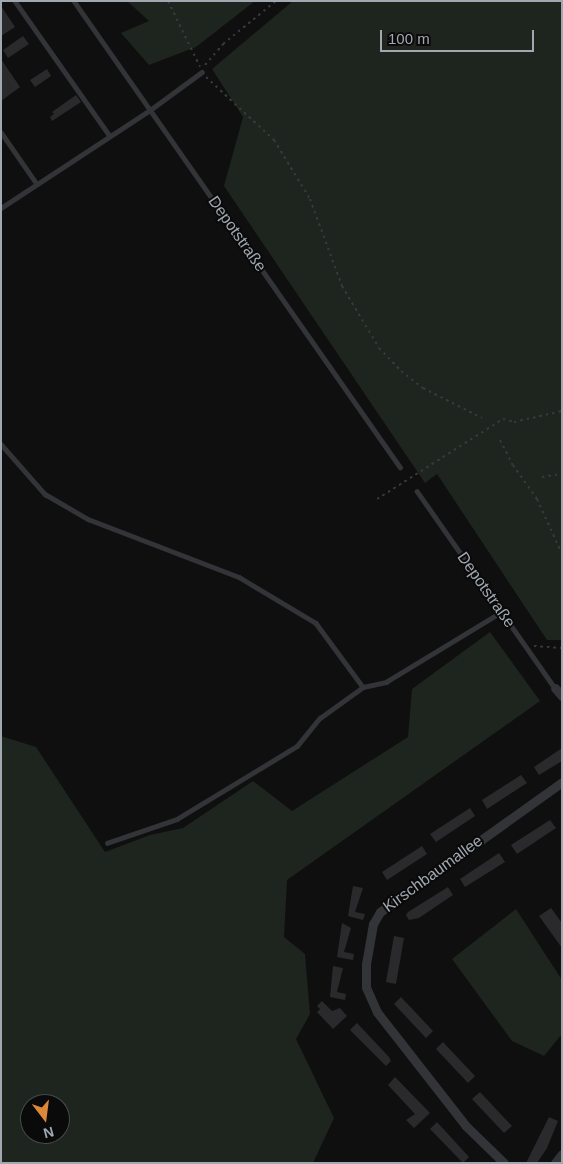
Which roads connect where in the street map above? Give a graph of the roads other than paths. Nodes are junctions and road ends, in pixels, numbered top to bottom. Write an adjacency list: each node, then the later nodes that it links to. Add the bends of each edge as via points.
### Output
1 (15, 1): 6 (lane)
2 (74, 1): 4 (lane, Depotstraße)
3 (202, 72): 4 (lane)
4 (150, 110): 6 (lane); 10 (lane, Depotstraße)
5 (1, 132): 7 (lane)
6 (110, 136): 7 (lane)
7 (37, 184): 8 (lane)
8 (1, 208)
9 (1, 444): 13 (lane, via 45,494 88,519 239,577 316,623)
10 (400, 467)
11 (417, 491): 12 (lane, Depotstraße)
12 (501, 612): 13 (lane, via 386,682); 14 (lane, Depotstraße)
13 (363, 687): 17 (lane, via 320,718 297,746 177,819)
14 (555, 688): 15 (street)
15 (562, 696)
16 (562, 782): 19 (street, Kirschbaumallee, via 380,912 373,924 366,964 366,988 377,1012 466,1126)
17 (107, 843)
18 (562, 1154): 20 (street)
19 (504, 1163)
20 (556, 1163)

